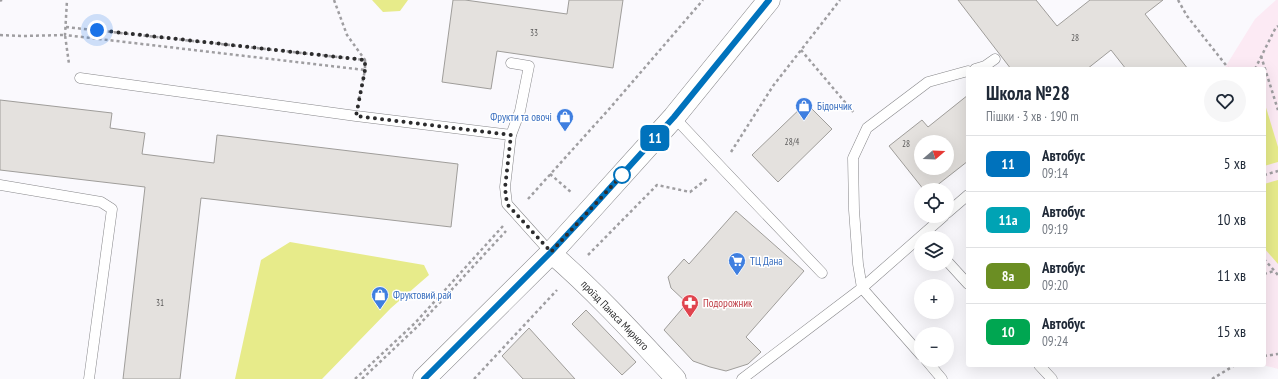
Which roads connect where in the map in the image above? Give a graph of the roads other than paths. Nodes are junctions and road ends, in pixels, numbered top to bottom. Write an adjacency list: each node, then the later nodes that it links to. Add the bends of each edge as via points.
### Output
1 (769, 0): 7 (main road)
2 (995, 59): 4 (lane)
3 (511, 63): 8 (lane, via 529,66 520,111)
4 (982, 67)
5 (966, 72): 19 (lane, via 928,82 867,128 853,158 854,210)
6 (80, 78): 8 (lane)
7 (674, 117): 15 (main road); 17 (lane)
8 (511, 135): 15 (lane, via 505,188 507,204)
9 (0, 185): 23 (lane, via 101,202 112,209)
10 (966, 197): 11 (lane)
11 (954, 207)
12 (937, 223): 13 (lane)
13 (930, 231)
14 (914, 245): 19 (lane)
15 (551, 252): 24 (main road); 25 (street, проїзд Панаса Мирного, via 613,311)
16 (954, 269): 18 (lane)
17 (822, 272)
18 (966, 282)
19 (862, 288): 20 (lane); 26 (lane)
20 (914, 347)
21 (932, 367): 27 (lane)
22 (1041, 367): 28 (lane)
23 (89, 379)
24 (424, 379)
25 (676, 379)
26 (742, 379)
27 (942, 379)
28 (1052, 379)

